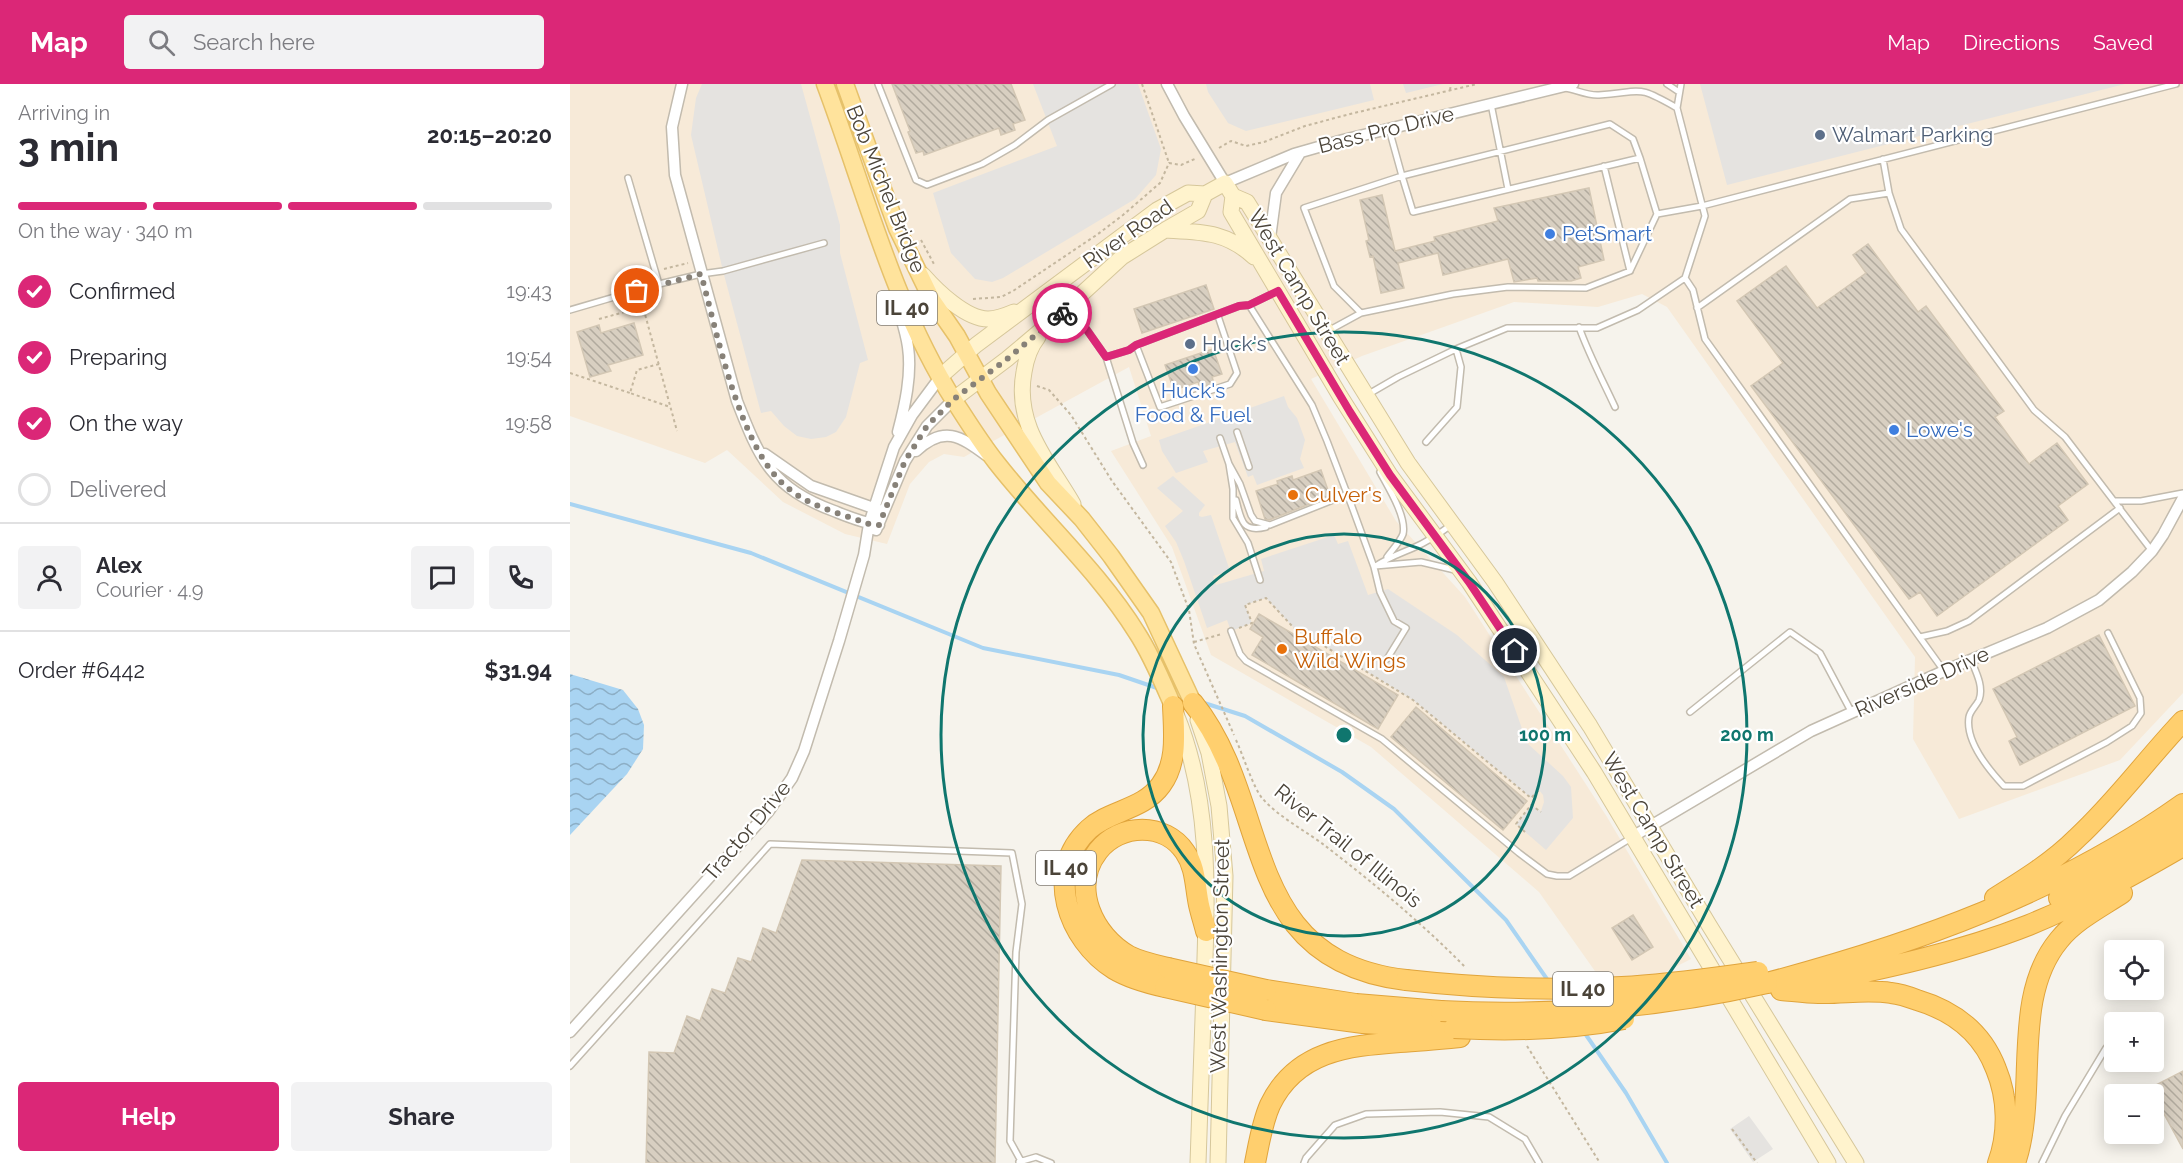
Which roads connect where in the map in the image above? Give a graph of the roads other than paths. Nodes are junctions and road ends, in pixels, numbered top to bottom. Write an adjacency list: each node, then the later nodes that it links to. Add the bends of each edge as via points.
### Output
1 (682, 84): 36 (street, via 672,127 673,158)
2 (825, 84): 30 (main road, Bob Michel Bridge / IL 40)
3 (845, 84): 34 (main road, Bob Michel Bridge / IL 40, via 897,228)
4 (878, 84): 5 (lane, via 916,180 927,185 982,164 1015,146 1048,120)
5 (1112, 84)
6 (1167, 84): 23 (street)
7 (1573, 84): 11 (street, Bass Pro Drive)
8 (1667, 84): 12 (lane)
9 (1681, 84): 12 (lane)
10 (2176, 84): 19 (lane)
11 (1562, 87): 13 (street, Bass Pro Drive); 14 (lane, via 1597,95 1644,85)
12 (1679, 92): 14 (lane)
13 (1491, 104): 15 (street, Bass Pro Drive); 16 (lane)
14 (1677, 108): 27 (lane)
15 (1389, 129): 17 (street, Bass Pro Drive); 21 (lane)
16 (1500, 152): 18 (lane, via 1610,124 1633,139); 21 (lane); 24 (lane)
17 (1300, 153): 23 (street, Bass Pro Drive); 31 (street, via 1276,193)
18 (1640, 158): 20 (lane); 28 (lane)
19 (1883, 159): 25 (lane); 27 (lane)
20 (1604, 166): 24 (lane); 35 (lane)
21 (1402, 176): 24 (lane, via 1413,212); 45 (lane, via 1304,208 1334,286)
22 (628, 178): 38 (lane)
23 (1229, 189): 26 (main road, Bass Pro Drive); 31 (main road, West Camp Street, via 1247,202); 33 (main road, West Camp Street, via 1231,212)
24 (1508, 189)
25 (1889, 193): 43 (lane, via 1850,199); 74 (lane, via 1901,229 1916,250 2034,410 2065,437)
26 (1205, 194): 29 (main road, River Road, via 1198,211); 40 (main road, River Road, via 1188,193 1157,210)
27 (1702, 206): 28 (lane); 37 (lane, via 1705,216)
28 (1657, 214): 35 (lane)
29 (1165, 230): 33 (main road, via 1224,237); 42 (main road, River Road, via 1122,257)
30 (878, 237): 54 (main road, Bob Michel Bridge / IL 40); 64 (street, via 908,347 906,397)
31 (1270, 238): 49 (main road, West Camp Street)
32 (824, 243): 36 (lane)
33 (1262, 265): 39 (main road, West Camp Street)
34 (917, 269): 40 (main road, via 952,302 988,319 1006,315); 53 (main road, Bob Michel Bridge / IL 40)
35 (1630, 271): 45 (lane, via 1586,288 1508,287)
36 (701, 274): 38 (lane); 59 (street, via 736,401)
37 (1685, 278): 43 (lane); 48 (lane, via 1638,310 1597,328)
38 (659, 285): 44 (lane)
39 (1278, 291): 41 (lane); 63 (main road, West Camp Street)
40 (1046, 294): 53 (main road, River Road)
41 (1249, 305): 46 (lane); 71 (lane, via 1312,405)
42 (1070, 306): 47 (main road, River Road); 52 (lane)
43 (1697, 308): 89 (lane, via 1705,339)
44 (570, 310)
45 (1361, 313): 49 (lane)
46 (1218, 316): 50 (lane); 50 (lane, via 1237,374 1230,384 1160,406)
47 (1051, 322): 55 (main road, River Road); 77 (main road, via 1031,347 1021,402 1034,439)
48 (1579, 327): 51 (lane, via 1507,328); 58 (lane)
49 (1327, 332): 56 (main road, West Camp Street)
50 (1136, 345): 52 (lane)
51 (1455, 349): 56 (lane); 62 (lane, via 1461,368 1457,407)
52 (1106, 357): 68 (lane)
53 (961, 358): 54 (main road, Tractor Drive); 55 (main road, IL 40)
54 (941, 376): 57 (main road, IL 40); 64 (street, Tractor Drive)
55 (976, 383): 57 (main road, Tractor Drive); 77 (main road, IL 40, via 1048,483)
56 (1365, 396): 79 (main road, West Camp Street)
57 (954, 399): 65 (street, Tractor Drive, via 927,426); 66 (main road, IL 40)
58 (1615, 407)
59 (749, 432): 76 (street, via 763,452 800,480 828,494); 78 (street, via 774,474 790,490 823,507)
60 (1237, 432): 69 (lane)
61 (1220, 438): 67 (lane)
62 (1426, 442)
63 (1371, 446): 81 (main road, West Camp Street); 83 (lane, via 1372,459 1404,526 1402,536)
64 (894, 447): 76 (street, Tractor Drive)
65 (905, 461): 66 (street, via 923,444 948,434 961,438); 76 (street, Tractor Drive)
66 (995, 461): 94 (main road, IL 40, via 1093,574 1137,632)
67 (1229, 464): 70 (lane); 80 (lane, via 1255,521)
68 (1143, 465)
69 (1250, 467)
70 (1233, 489): 80 (lane, via 1241,520 1248,528 1256,530); 86 (lane, via 1233,518 1248,543)
71 (1348, 494): 80 (lane); 84 (lane)
72 (2183, 494): 74 (lane)
73 (2183, 498): 82 (street, Riverside Drive)
74 (2115, 501): 75 (lane)
75 (2120, 508): 82 (lane); 89 (lane, via 1969,621)
76 (879, 510): 78 (street, Tractor Drive)
77 (1082, 519): 93 (main road, IL 40, via 1151,613)
78 (874, 524): 111 (street, Tractor Drive, via 800,761 782,794)
79 (1452, 524): 81 (lane); 102 (main road, West Camp Street, via 1548,660)
80 (1270, 525)
81 (1435, 537): 83 (lane); 85 (main road, West Camp Street)
82 (2151, 551): 91 (street, Riverside Drive, via 2099,600)
83 (1387, 557): 84 (lane)
84 (1374, 567): 85 (lane, via 1421,562); 90 (lane, via 1380,592 1394,621 1406,628)
85 (1461, 571): 103 (main road, West Camp Street, via 1563,724)
86 (1260, 580)
87 (1231, 631): 103 (lane, via 1246,661 1382,739 1547,874 1569,876)
88 (2108, 633): 91 (lane, via 2140,698 2141,713 2132,726 2108,742 2023,786 2004,786 1986,767 1971,734 1969,716 1981,686)
89 (1920, 637): 92 (lane)
90 (1387, 659)
91 (1971, 660): 92 (street, Riverside Drive)
92 (1944, 671): 96 (street, Riverside Drive)
93 (1193, 703): 99 (highway, IL 40, via 1213,730)
94 (1173, 706): 98 (highway, IL 40)
95 (1690, 712): 96 (lane, via 1790,632 1820,653)
96 (1852, 712): 102 (street, Riverside Drive, via 1773,752)
97 (2183, 721): 107 (highway, via 2100,816 2060,853 1972,911)
98 (1181, 747): 106 (main road, West Washington Street, via 1195,772 1204,836); 109 (highway, IL 40, via 1156,791 1137,805 1094,825 1077,843 1068,861 1064,888 1074,926 1094,953 1122,974)
99 (1217, 757): 110 (highway, IL 40, bridge, via 1240,794 1267,877 1280,903 1317,945 1362,969 1406,980 1502,988); 118 (main road, West Washington Street, via 1225,876)
100 (2183, 804): 107 (highway, via 2095,860 2034,892)
101 (2183, 825): 108 (highway, via 2109,872)
102 (1651, 826): 103 (street, Riverside Drive); 123 (main road, West Camp Street)
103 (1632, 837): 122 (main road, West Camp Street)
104 (2183, 846): 108 (highway, via 2073,906)
105 (2183, 853): 125 (highway, via 2077,924 2059,940 2044,962 2031,1008 2024,1125)
106 (1206, 931): 109 (highway, via 1193,868 1173,840 1155,830 1143,829 1120,834 1105,844 1093,860 1086,881 1086,898 1094,921 1110,943); 117 (main road, West Washington Street)
107 (1906, 941): 110 (highway, IL 40)
108 (1951, 950): 110 (highway, IL 40, via 1872,970)
109 (1166, 978): 110 (highway, bridge, via 1356,1004 1534,1013 1670,1002); 112 (highway, IL 40, bridge, via 1266,1010)
110 (1770, 984): 112 (highway, IL 40, bridge, via 1589,1026); 124 (highway, via 1818,993 1893,993 1936,1006 1964,1022 1990,1054 2002,1087 2004,1136)
111 (570, 1032)
112 (1457, 1033): 119 (highway, via 1347,1047 1309,1062 1283,1084 1274,1098)
113 (2104, 1051): 126 (lane)
114 (570, 1066): 115 (lane, via 770,844 1012,853 1022,904 1016,951 1010,1141)
115 (1019, 1162): 116 (lane, via 1036,1157)
116 (1052, 1163)
117 (1198, 1163)
118 (1218, 1163)
119 (1255, 1163)
120 (1304, 1163): 121 (lane, via 1335,1125 1366,1114 1440,1112 1489,1117 1526,1139)
121 (1539, 1163)
122 (1828, 1163)
123 (1856, 1163)
124 (1998, 1163)
125 (2015, 1163)
126 (2042, 1163)

